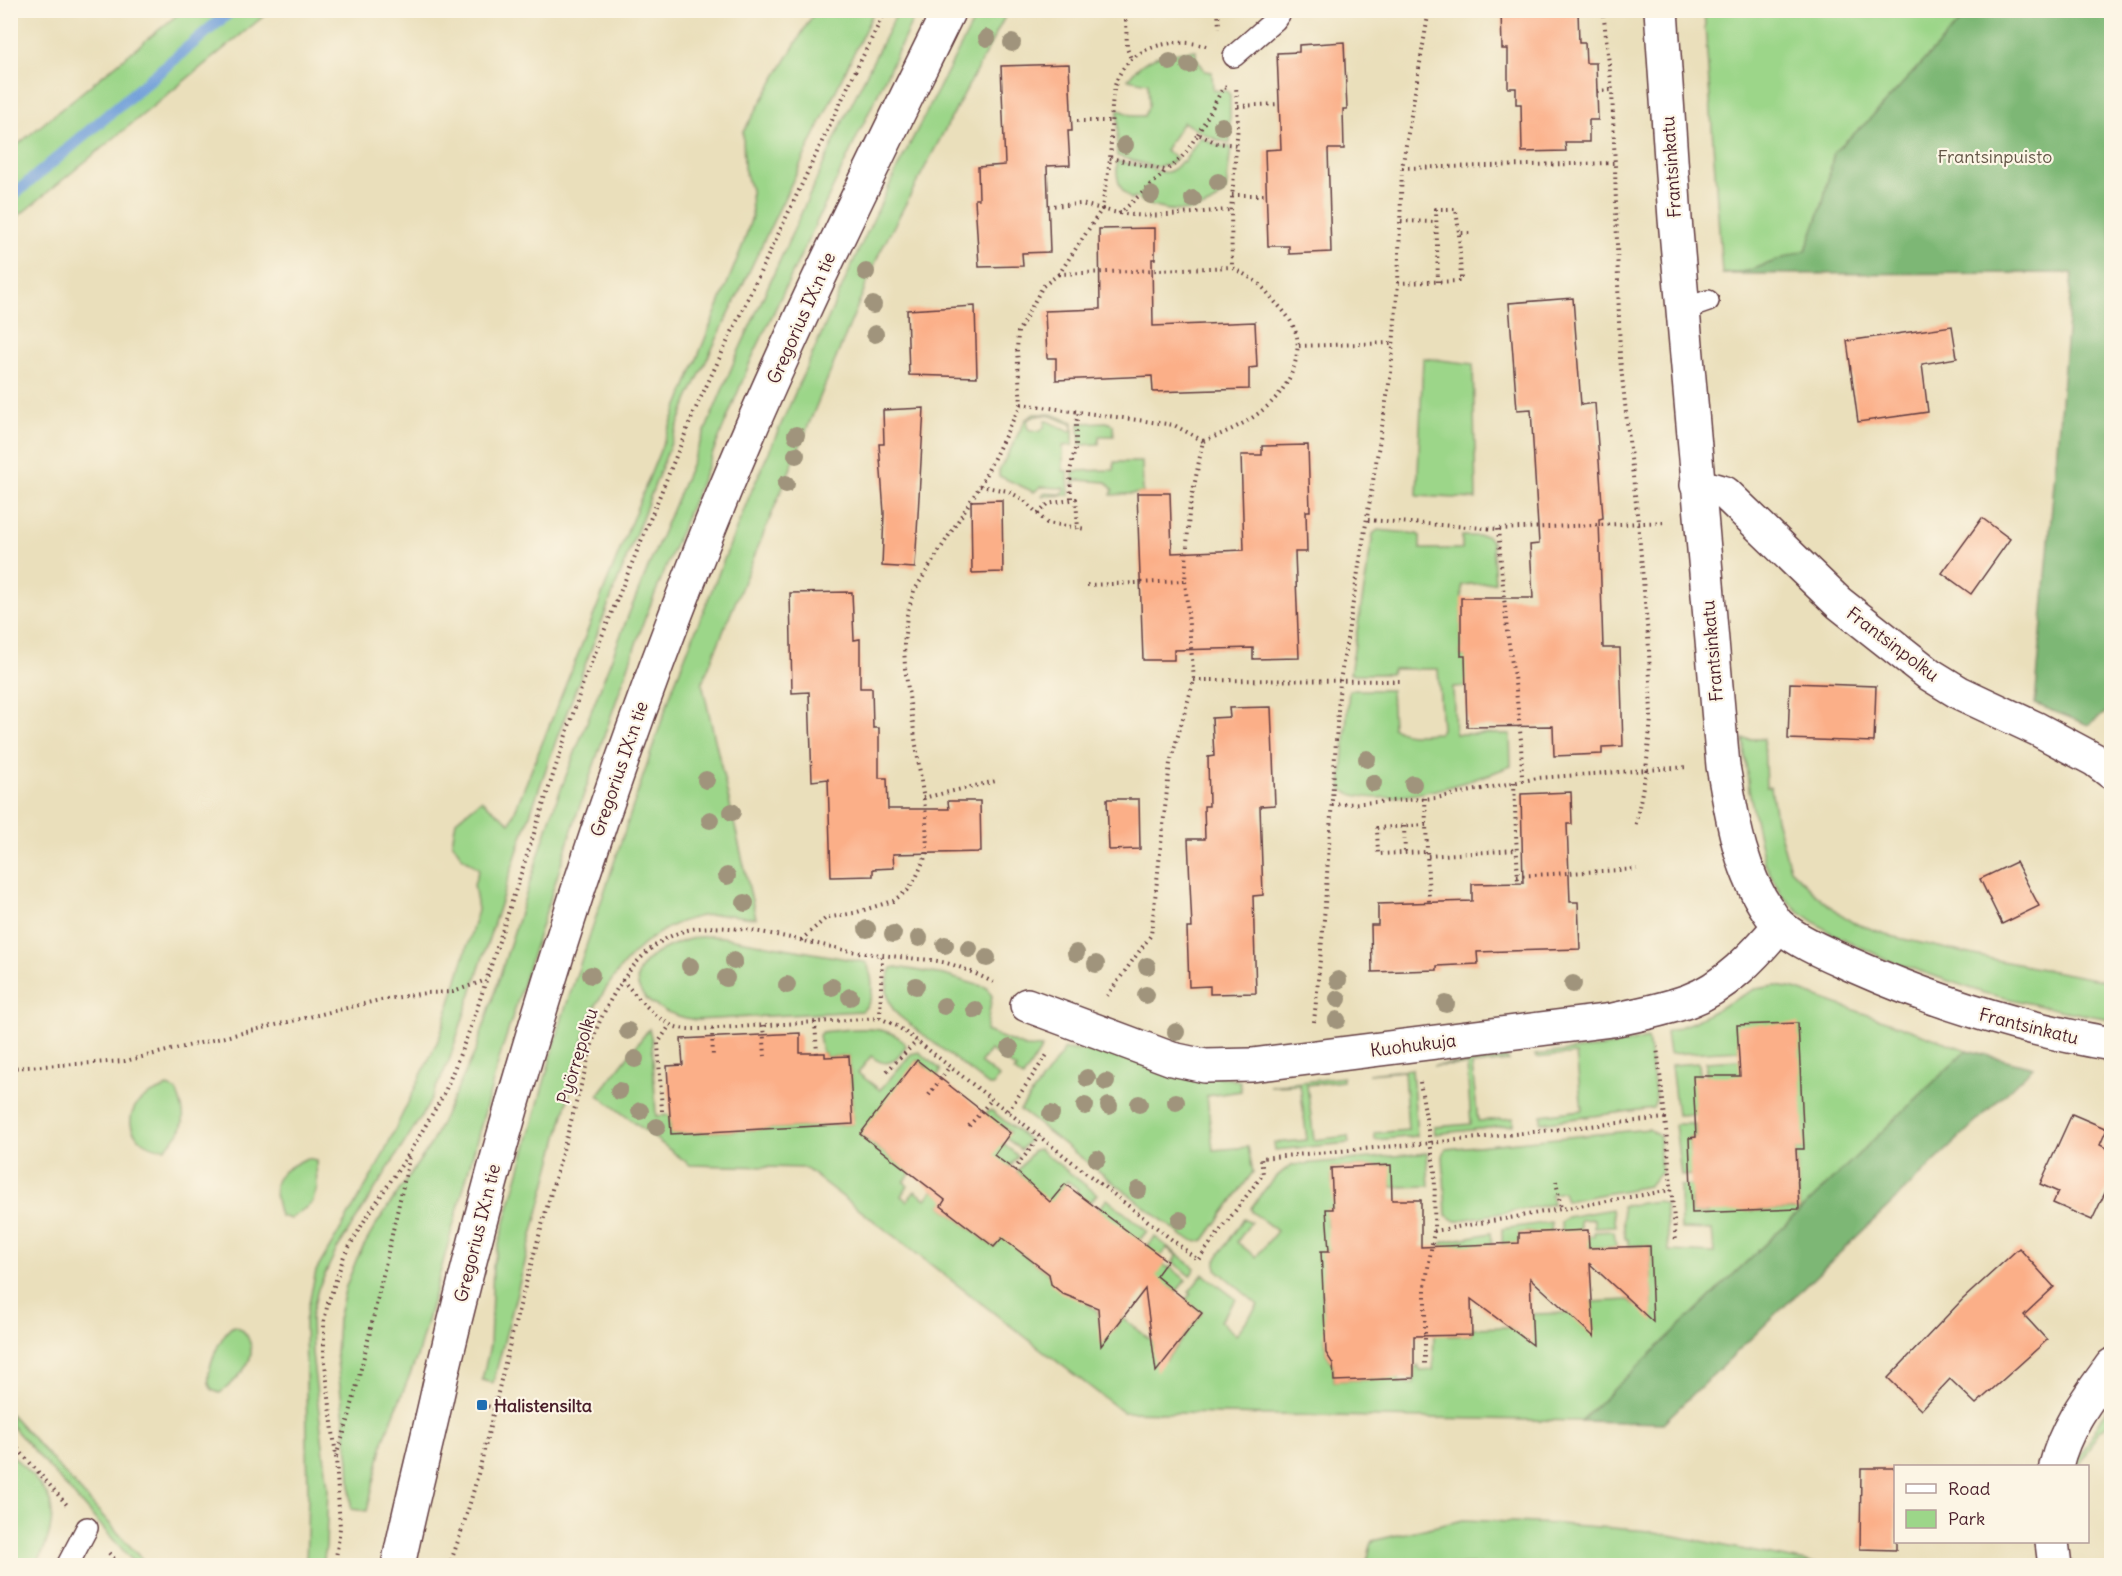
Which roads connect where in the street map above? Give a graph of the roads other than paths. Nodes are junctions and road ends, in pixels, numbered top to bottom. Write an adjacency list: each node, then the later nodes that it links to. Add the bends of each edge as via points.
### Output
1 (949, 10): 15 (street, Gregorius IX:n tie, via 832,248 753,426 696,559 628,742 565,925 495,1164)
2 (1282, 10): 4 (lane)
3 (1661, 10): 5 (street, Frantsinkatu, via 1695,305)
4 (1234, 56)
5 (1697, 485): 6 (street, Frantsinpolku, via 1725,493 1839,603 1929,674 2095,760); 7 (street, Frantsinkatu, via 1723,766 1733,821 1742,856 1760,898)
6 (2112, 773)
7 (1779, 926): 8 (street, Kuohukuja, via 1759,950 1714,988 1689,1001 1653,1011 1612,1020 1252,1065 1205,1066 1151,1052); 9 (street, Frantsinkatu, via 1821,952 1900,987 1983,1016)
8 (1027, 1005)
9 (2112, 1044)
10 (2112, 1365): 11 (street, via 2073,1421)
11 (2057, 1465)
12 (87, 1528): 14 (lane)
13 (2052, 1543): 16 (street)
14 (67, 1566)
15 (398, 1566)
16 (2055, 1566)

